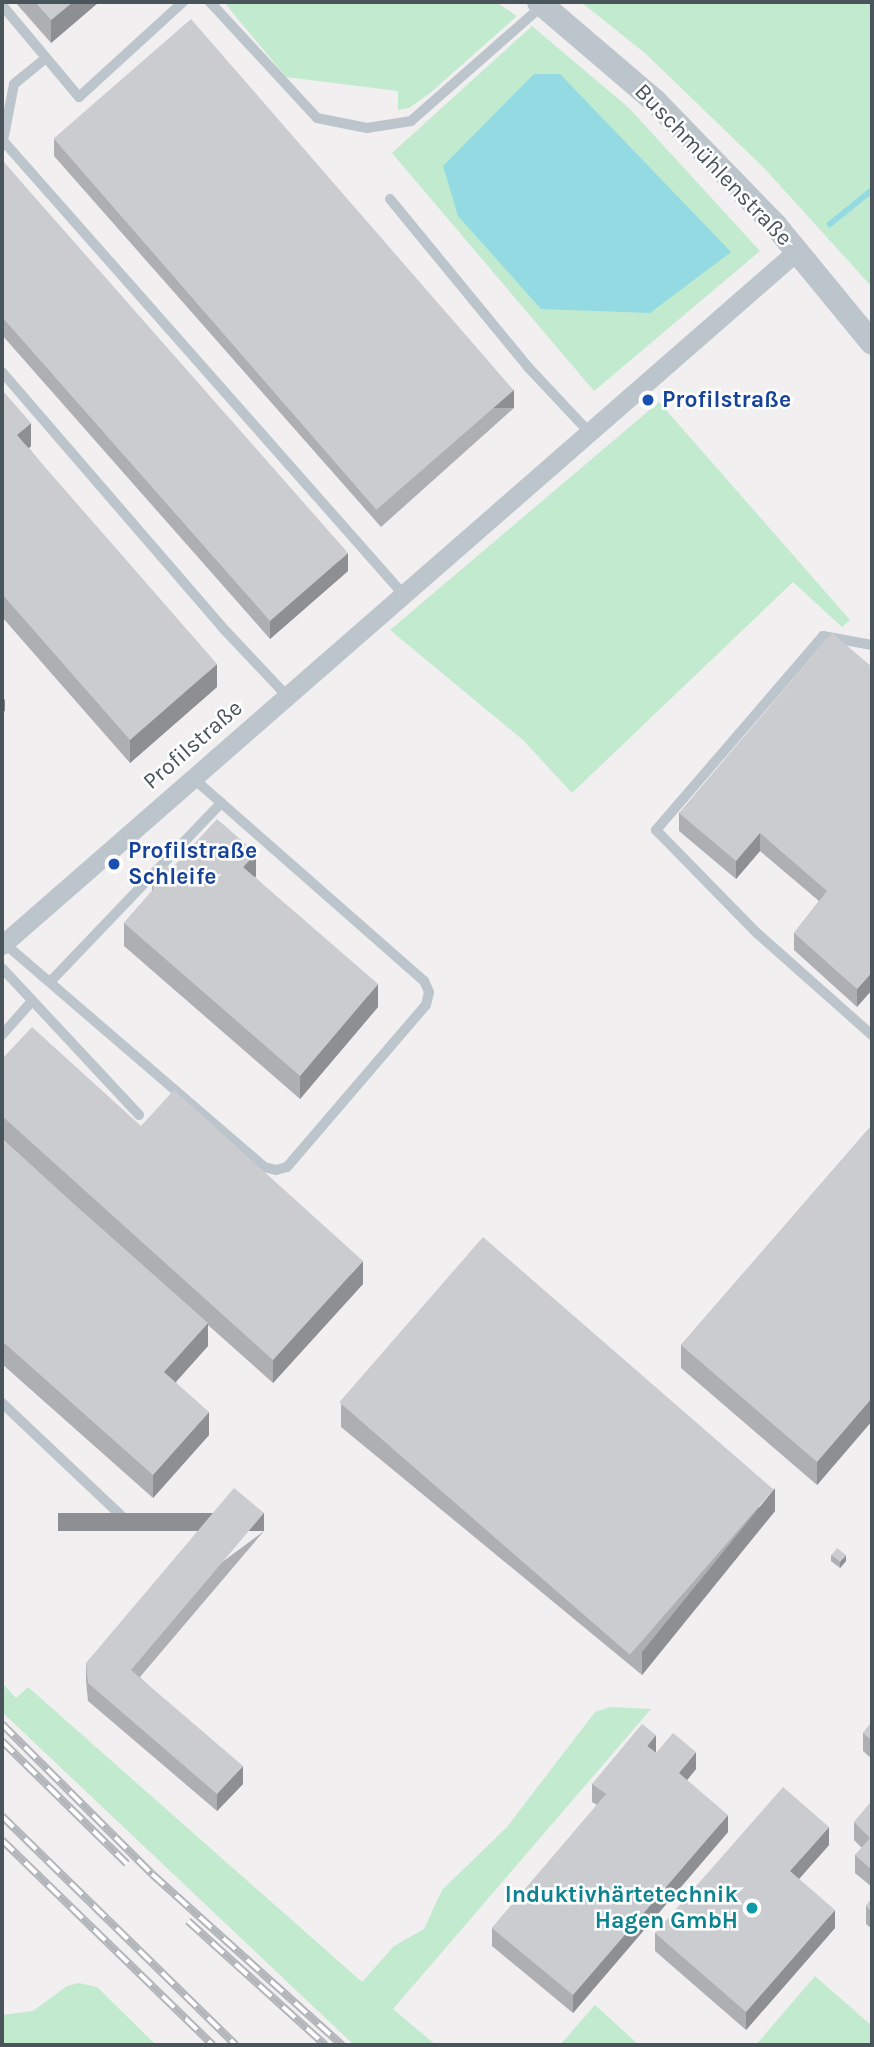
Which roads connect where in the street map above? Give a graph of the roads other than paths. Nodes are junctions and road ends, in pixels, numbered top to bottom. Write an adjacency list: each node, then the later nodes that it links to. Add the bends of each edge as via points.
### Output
1 (183, 2): 5 (lane, via 79,97)
2 (210, 2): 3 (lane, via 317,118 367,128 411,121)
3 (541, 3): 8 (street, Buschmühlenstraße, via 655,101)
4 (2, 5): 5 (lane)
5 (47, 58): 6 (lane, via 14,84)
6 (3, 145): 12 (lane)
7 (390, 200): 11 (lane, via 527,366)
8 (797, 251): 9 (street, Buschmühlenstraße); 11 (street, Profilstraße)
9 (872, 343)
10 (2, 372): 14 (lane, via 220,626)
11 (589, 432): 12 (street, Profilstraße)
12 (403, 594): 14 (street, Profilstraße)
13 (872, 645): 21 (lane, via 823,636 656,830 757,933)
14 (287, 696): 15 (street, Profilstraße)
15 (192, 778): 16 (lane); 17 (street, Profilstraße)
16 (221, 803): 19 (lane); 19 (lane, via 424,981 429,992 426,1006 287,1167 264,1167)
17 (3, 944): 19 (lane)
18 (2, 968): 20 (lane)
19 (50, 982)
20 (32, 1001): 22 (lane); 23 (lane)
21 (871, 1031)
22 (2, 1035)
23 (139, 1115)
24 (2, 1403): 25 (lane)
25 (132, 1526)

